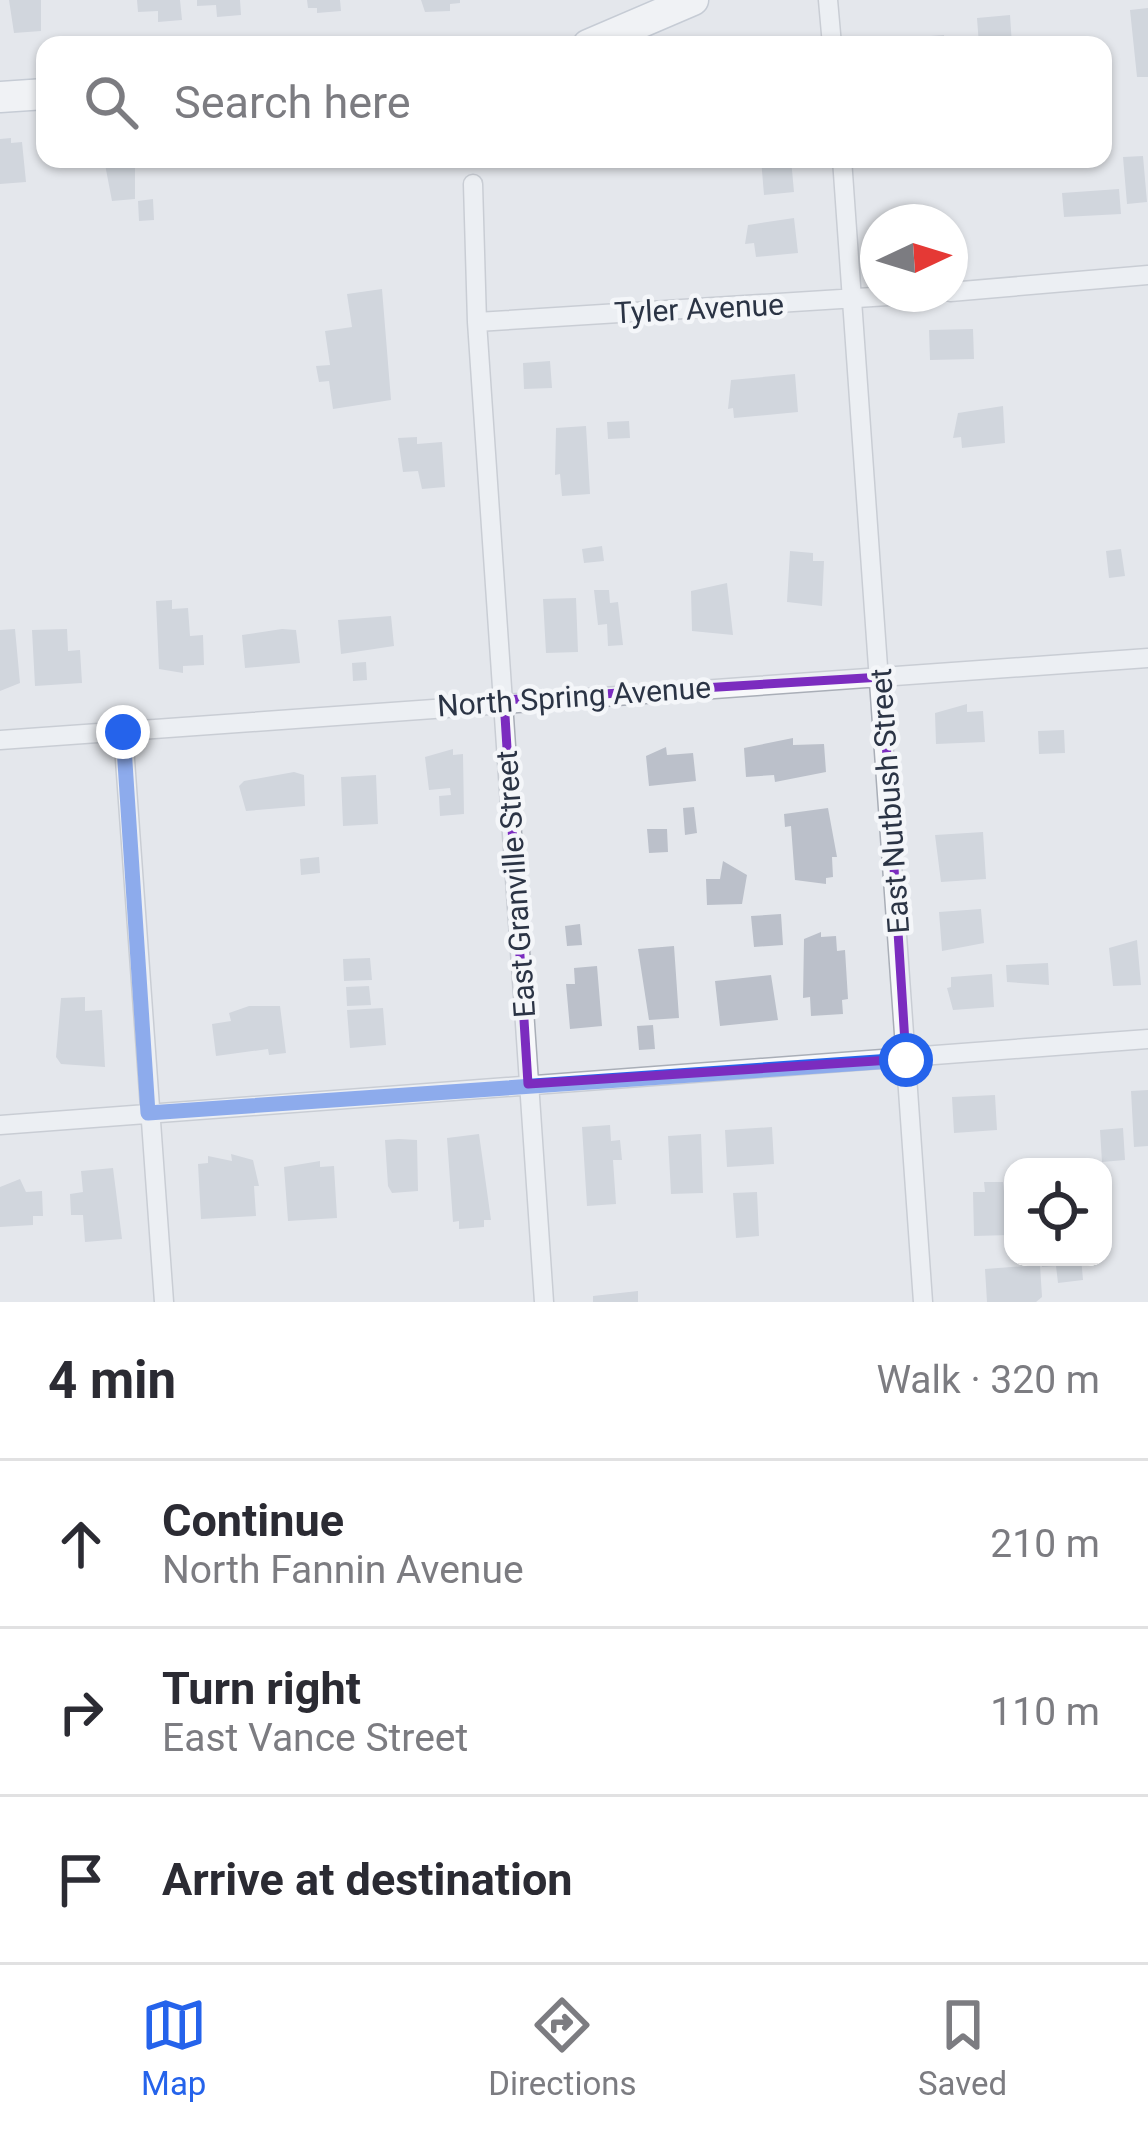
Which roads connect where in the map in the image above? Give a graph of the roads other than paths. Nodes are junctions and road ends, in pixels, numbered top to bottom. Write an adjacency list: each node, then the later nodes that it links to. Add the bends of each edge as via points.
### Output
1 (693, 0): 3 (main road)
2 (828, 0): 4 (street)
3 (609, 36)
4 (831, 36)
5 (36, 95): 6 (main road)
6 (0, 97)
7 (843, 168): 12 (street, East Nutbush Street)
8 (473, 184): 13 (street, East Granville Street)
9 (1148, 275): 10 (street)
10 (968, 290)
11 (860, 298): 12 (street, Tyler Avenue)
12 (853, 299): 13 (street, Tyler Avenue); 15 (street, East Nutbush Street)
13 (477, 322): 16 (street, East Granville Street)
14 (1148, 658): 15 (street, North Spring Avenue)
15 (882, 677): 16 (street, North Spring Avenue); 20 (street, East Nutbush Street)
16 (504, 700): 17 (street, North Spring Avenue); 21 (street, East Granville Street)
17 (123, 732): 18 (street, North Spring Avenue); 22 (street)
18 (0, 740)
19 (1148, 1039): 20 (street)
20 (906, 1060): 21 (street); 26 (street, East Nutbush Street)
21 (529, 1084): 22 (street); 25 (street, East Granville Street)
22 (148, 1113): 23 (street); 24 (street)
23 (0, 1125)
24 (164, 1302)
25 (544, 1302)
26 (922, 1302)

